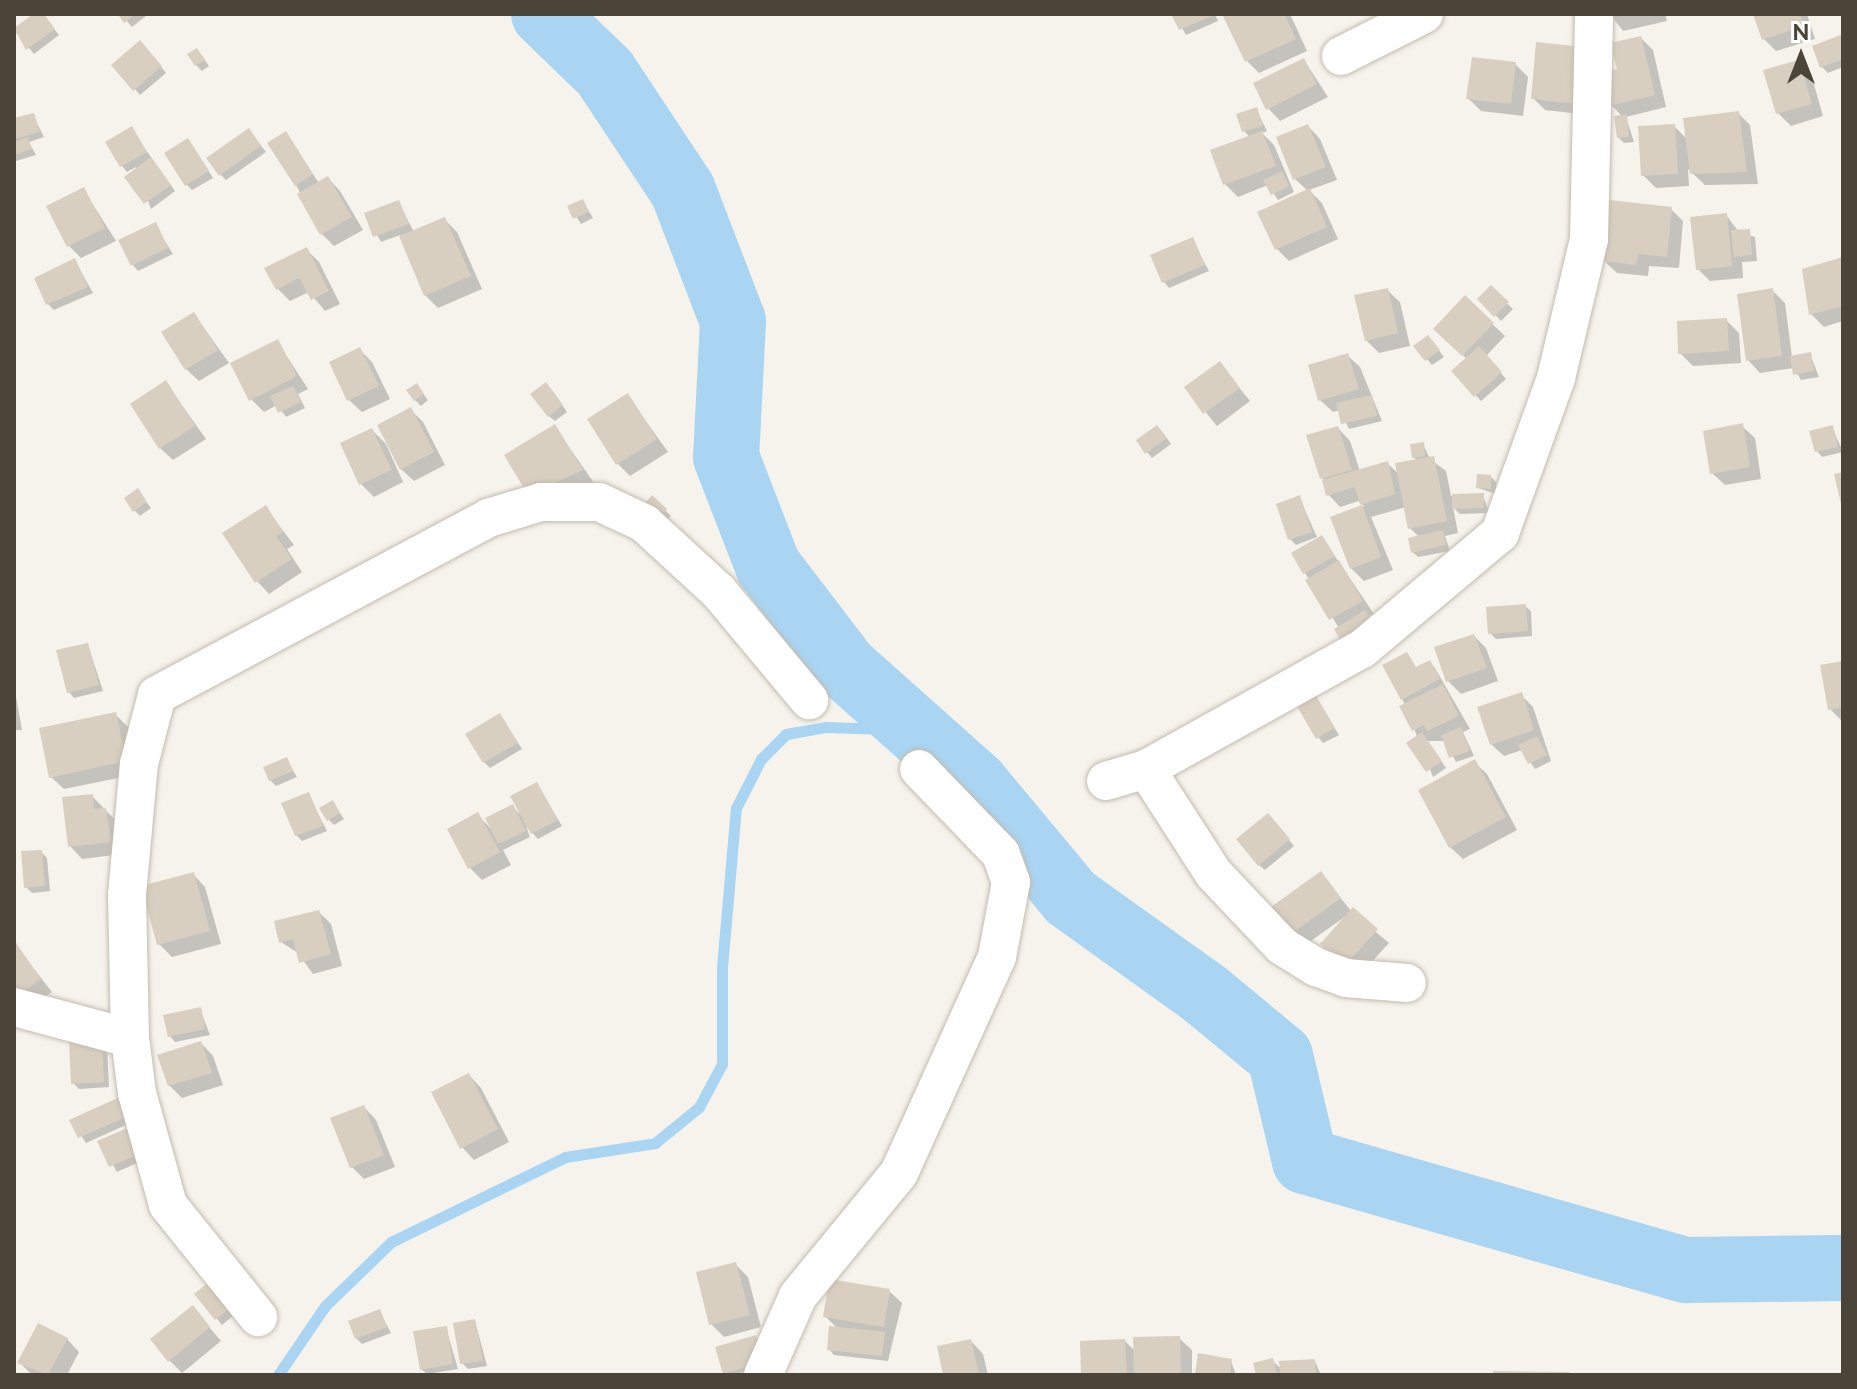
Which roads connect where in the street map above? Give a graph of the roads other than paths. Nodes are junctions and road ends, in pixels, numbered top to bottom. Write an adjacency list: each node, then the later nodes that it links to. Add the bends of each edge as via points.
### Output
1 (1424, 14): 3 (street)
2 (1594, 14): 6 (street, via 1589,239 1556,378 1500,533 1362,649)
3 (1341, 56)
4 (809, 700): 10 (street, via 719,592 644,523 599,502 541,502 488,518 157,695 139,764 127,895)
5 (919, 769): 12 (street, via 1001,854 1011,882 997,957 899,1173 798,1296)
6 (1146, 769): 7 (street); 8 (street, via 1214,874 1282,946 1346,978)
7 (1106, 781)
8 (1407, 983)
9 (14, 1007): 10 (street)
10 (130, 1038): 11 (street, via 137,1093 168,1205)
11 (258, 1317)
12 (763, 1375)

